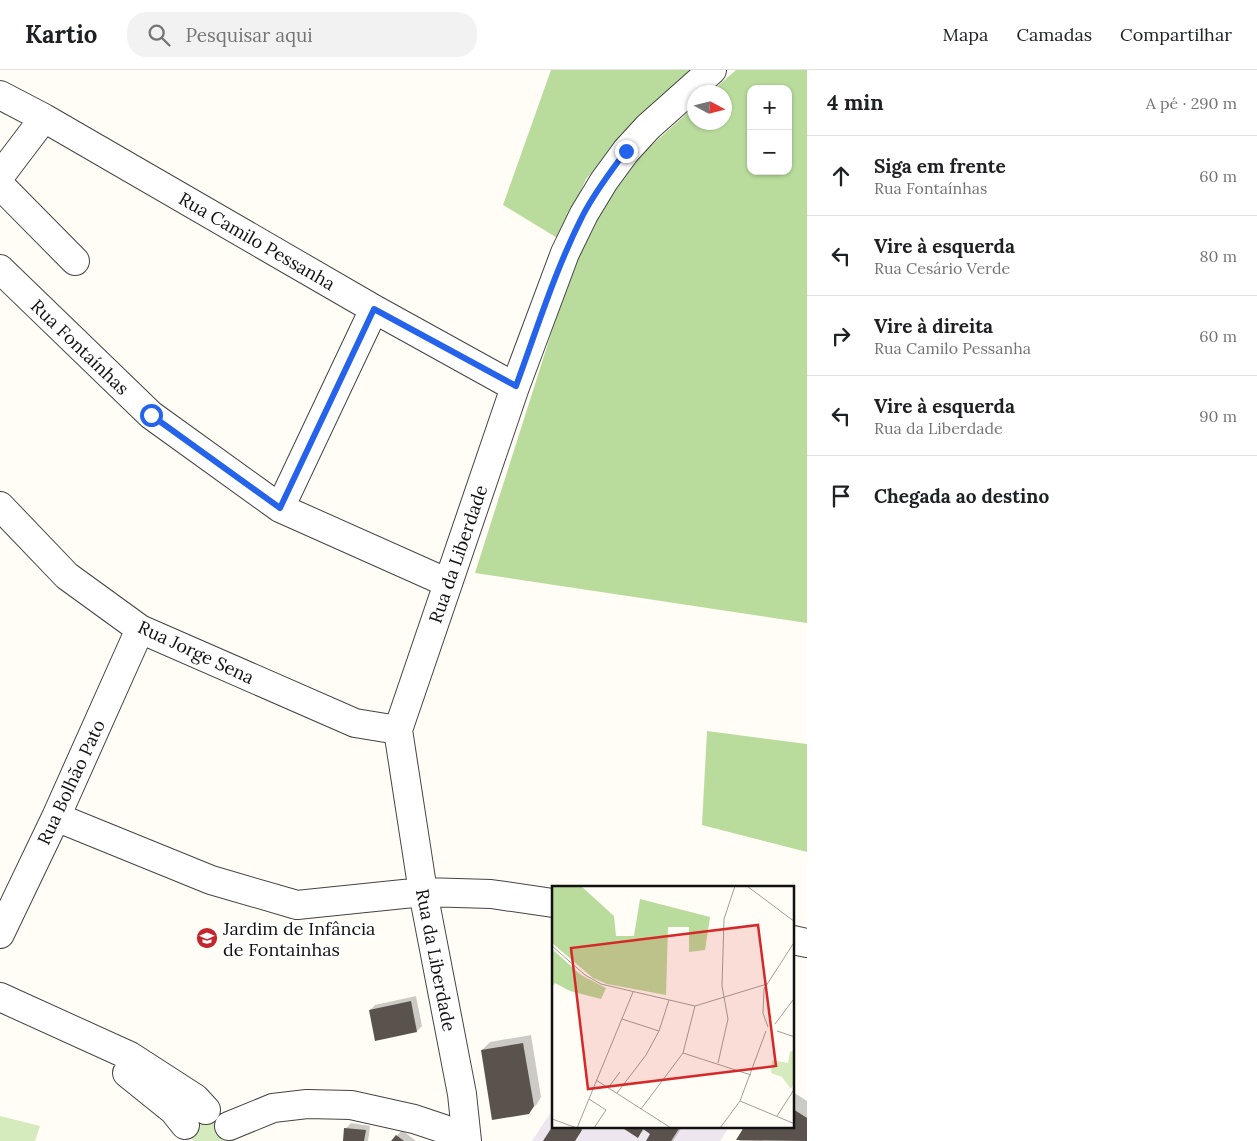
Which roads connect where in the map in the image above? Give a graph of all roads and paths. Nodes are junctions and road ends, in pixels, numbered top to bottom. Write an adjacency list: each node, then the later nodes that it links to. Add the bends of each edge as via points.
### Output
1 (712, 70): 9 (street, Rua da Liberdade, via 648,128 604,181 566,253)
2 (0, 95): 3 (street, Rua Camilo Pessanha)
3 (44, 118): 4 (street); 8 (street, Rua Camilo Pessanha)
4 (0, 176)
5 (0, 185): 6 (street)
6 (75, 261)
7 (0, 269): 11 (street, Rua Fontaínhas, via 151,415)
8 (374, 309): 9 (street, Rua Camilo Pessanha); 11 (street)
9 (516, 386): 12 (street, Rua da Liberdade)
10 (0, 506): 13 (street, Rua Jorge Sena, via 67,576)
11 (280, 508): 12 (street, Rua Fontaínhas)
12 (448, 583): 14 (street, Rua da Liberdade)
13 (140, 629): 14 (street, Rua Jorge Sena, via 355,722); 15 (street, Rua Bolhão Pato)
14 (398, 730): 16 (street, Rua da Liberdade)
15 (56, 817): 16 (street, via 210,880 297,905); 18 (street, Rua Bolhão Pato)
16 (423, 892): 17 (street, via 491,894); 25 (street, Rua da Liberdade, via 462,1094)
17 (552, 903)
18 (0, 934)
19 (794, 940): 20 (street)
20 (807, 943)
21 (0, 997): 23 (street, via 130,1056 195,1098)
22 (0, 1012): 23 (street, via 125,1071)
23 (194, 1125): 24 (street, via 217,1114)
24 (235, 1133): 25 (street, via 274,1108 307,1104 351,1106 414,1119)
25 (457, 1137)

